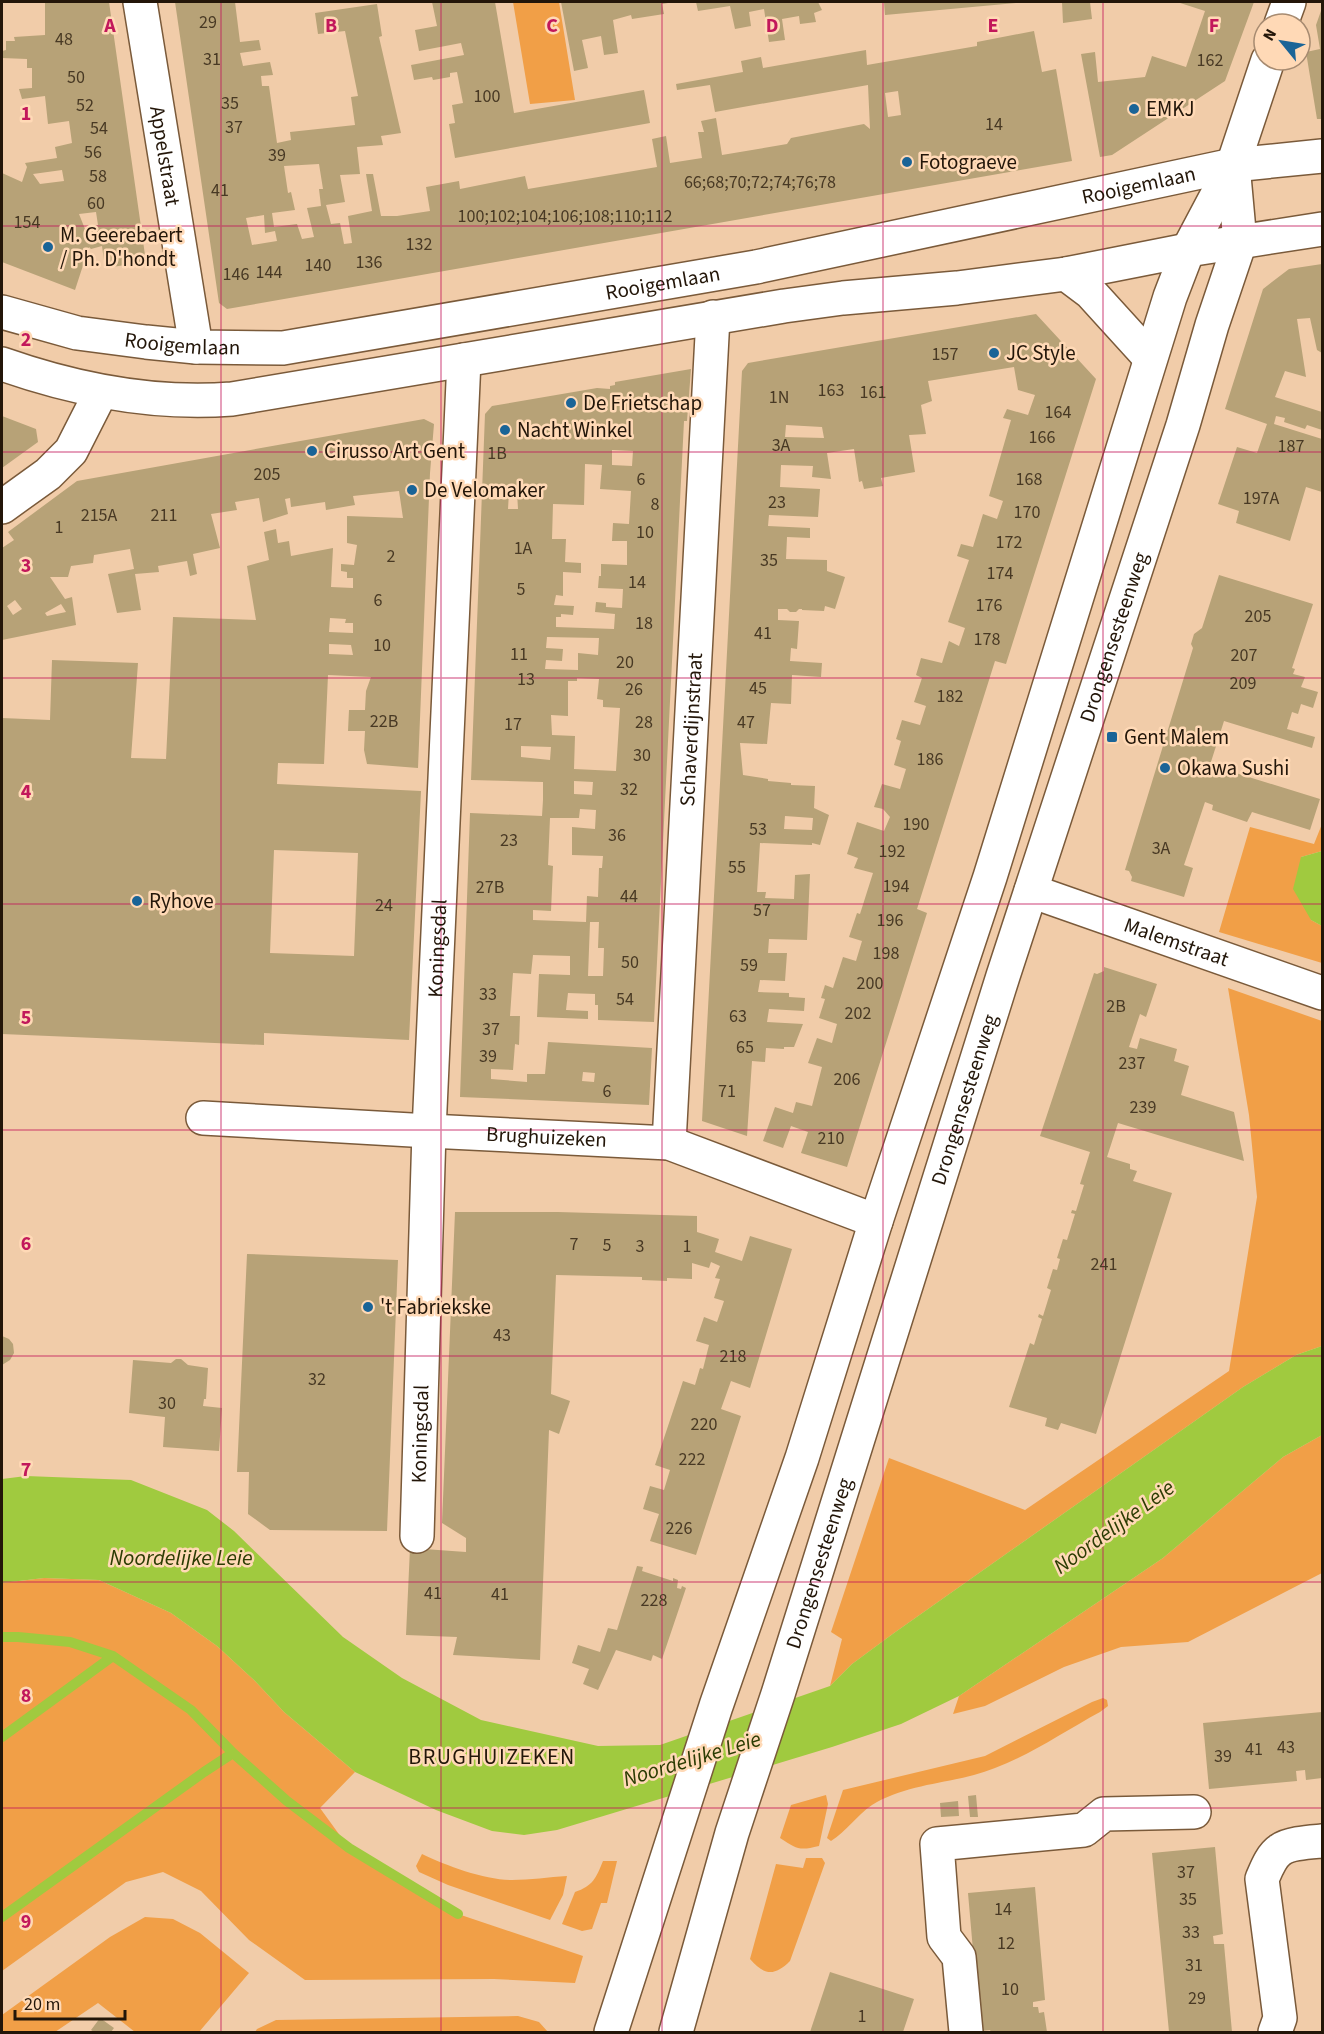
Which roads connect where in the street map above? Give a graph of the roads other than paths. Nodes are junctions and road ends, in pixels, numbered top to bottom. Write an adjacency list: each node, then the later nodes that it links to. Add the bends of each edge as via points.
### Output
1 (140, 2): 11 (main road, Appelstraat)
2 (1264, 72): 4 (main road, Drongensesteenweg)
3 (1323, 156): 4 (main road, Rooigemlaan)
4 (1233, 165): 6 (main road, Drongensesteenweg); 7 (main road, Drongensesteenweg); 11 (main road, Rooigemlaan, via 756,267 283,348)
5 (1323, 230): 6 (main road, Rooigemlaan)
6 (1240, 242): 7 (main road, Rooigemlaan); 18 (main road, Drongensesteenweg)
7 (1188, 250): 8 (main road, Rooigemlaan); 12 (main road, Drongensesteenweg)
8 (1066, 274): 10 (main road, Rooigemlaan, via 843,298); 12 (main road, via 1090,292)
9 (2, 312): 11 (main road, Rooigemlaan, via 77,333)
10 (713, 317): 13 (main road, Rooigemlaan); 22 (main road, Schaverdijnstraat)
11 (196, 347)
12 (1150, 358): 17 (main road, Drongensesteenweg)
13 (464, 360): 15 (main road, Rooigemlaan, via 232,399 148,399); 21 (main road, Koningsdal)
14 (2, 364): 15 (main road, Rooigemlaan)
15 (101, 392): 16 (main road, via 71,451 48,474)
16 (2, 507)
17 (990, 877): 18 (main road, Malemstraat); 23 (main road, Drongensesteenweg)
18 (1030, 891): 19 (main road, Malemstraat); 24 (main road, Drongensesteenweg)
19 (1323, 993)
20 (203, 1118): 21 (main road, Brughuizeken)
21 (429, 1131): 22 (main road, Brughuizeken); 25 (main road, Koningsdal)
22 (669, 1143): 23 (main road, Brughuizeken)
23 (876, 1221): 24 (main road, Brughuizeken); 28 (main road, Drongensesteenweg, via 802,1458 716,1706)
24 (919, 1240): 29 (main road, Drongensesteenweg, via 732,1833)
25 (417, 1536)
26 (1194, 1812): 30 (main road, via 1104,1814 1084,1830 936,1844 944,1937 959,1957)
27 (1323, 1841): 31 (main road, via 1279,1850 1262,1879 1280,2018)
28 (611, 2032)
29 (676, 2032)
30 (966, 2032)
31 (1275, 2032)

